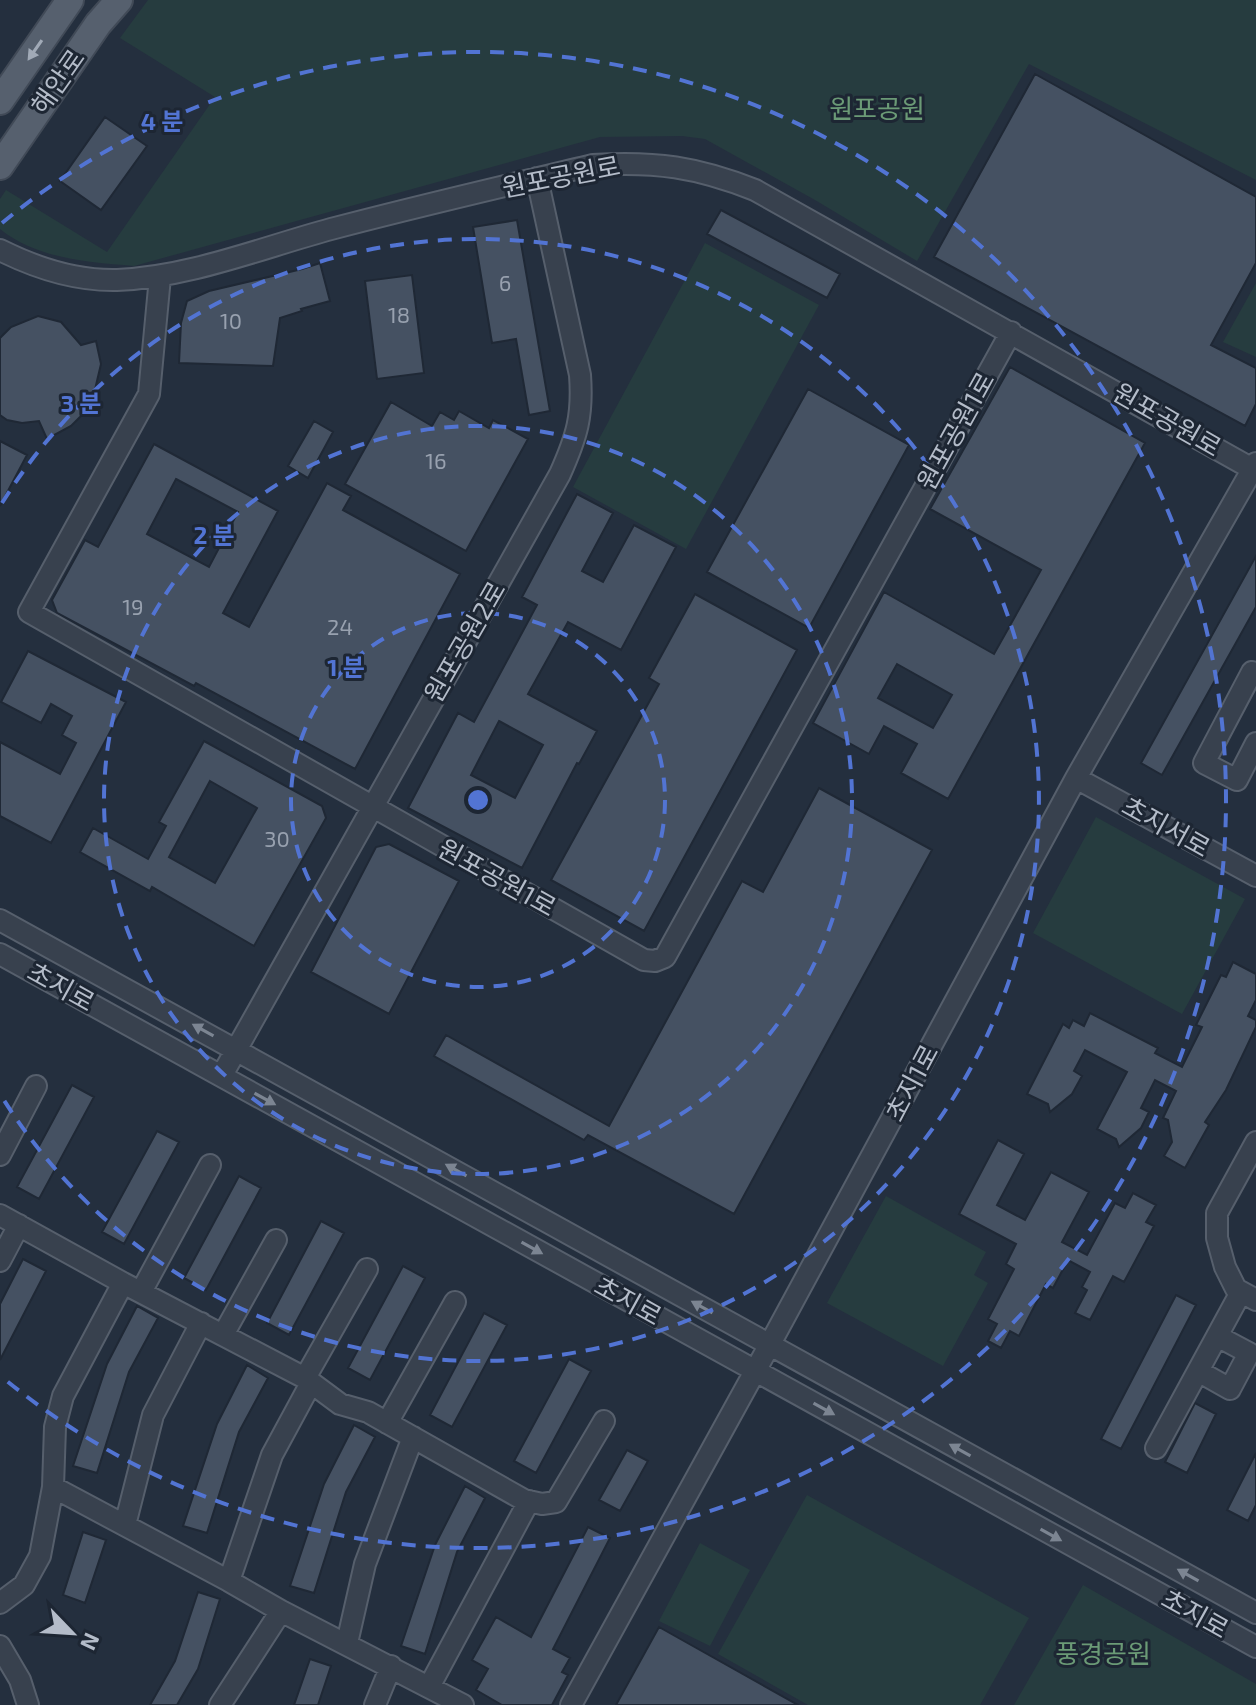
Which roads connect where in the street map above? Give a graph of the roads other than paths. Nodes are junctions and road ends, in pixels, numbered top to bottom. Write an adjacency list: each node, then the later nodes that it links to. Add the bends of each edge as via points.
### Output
1 (70, 0): 3 (main road, 해안로, one-way to 3)
2 (117, 0): 4 (main road, 해안로)
3 (0, 101)
4 (0, 166)
5 (537, 178): 7 (street, 원포공원로); 8 (street, 원포공원로, via 627,163 714,174 755,190); 13 (street, 원포공원2로, via 580,375 577,436)
6 (0, 250): 7 (street, 원포공원로, via 67,276)
7 (160, 277): 13 (street, 원포공원1로, via 149,394 29,612)
8 (1011, 332): 9 (street, 원포공원로); 13 (street, 원포공원1로, via 665,957 644,960)
9 (1255, 468): 12 (street, 초지1로)
10 (1256, 675): 11 (street, via 1252,672 1204,763 1237,780)
11 (1256, 743)
12 (1076, 778): 14 (street, 초지서로); 34 (street, 초지1로)
13 (371, 807): 17 (street, 원포공원2로)
14 (1256, 876)
15 (0, 920): 17 (street, 초지로, one-way to 15)
16 (0, 954): 18 (street, 초지로)
17 (237, 1049): 18 (street, 원포공원2로); 34 (street, 초지로, one-way to 17)
18 (222, 1075): 35 (street, 초지로, one-way to 35)
19 (36, 1086): 21 (street)
20 (1256, 1142): 29 (street, via 1217,1213 1221,1252 1236,1289)
21 (0, 1155)
22 (210, 1165): 28 (street)
23 (0, 1215): 24 (street)
24 (19, 1225): 26 (street); 28 (street)
25 (276, 1240): 32 (street)
26 (0, 1261)
27 (367, 1269): 37 (street)
28 (132, 1288): 31 (street); 42 (street, via 63,1396 55,1427)
29 (1248, 1296): 33 (street)
30 (455, 1302): 39 (street)
31 (201, 1323): 32 (street); 44 (street, via 153,1415)
32 (223, 1335): 37 (street)
33 (1217, 1336): 36 (street); 36 (street, via 1249,1353 1230,1389)
34 (770, 1344): 35 (street, 초지1로); 48 (street, 초지로, one-way to 34)
35 (755, 1371): 51 (street, 초지로, one-way to 51); 58 (street, 초지1로)
36 (1198, 1371): 41 (street)
37 (308, 1380): 39 (street, via 340,1404); 45 (street, via 272,1455)
38 (604, 1421): 43 (street, via 556,1502)
39 (387, 1423): 40 (street)
40 (413, 1437): 43 (street); 49 (street, via 365,1564)
41 (1156, 1448)
42 (53, 1487): 44 (street); 46 (street, via 40,1556 24,1585)
43 (529, 1501): 53 (street)
44 (125, 1525): 45 (street)
45 (229, 1581): 47 (street)
46 (0, 1603)
47 (281, 1611): 49 (street); 55 (street)
48 (1256, 1613)
49 (347, 1643): 52 (street)
50 (0, 1646): 54 (street)
51 (1256, 1647)
52 (391, 1666): 53 (street); 56 (street)
53 (429, 1687): 57 (street)
54 (28, 1705)
55 (220, 1705)
56 (375, 1705)
57 (463, 1705)
58 (571, 1705)

